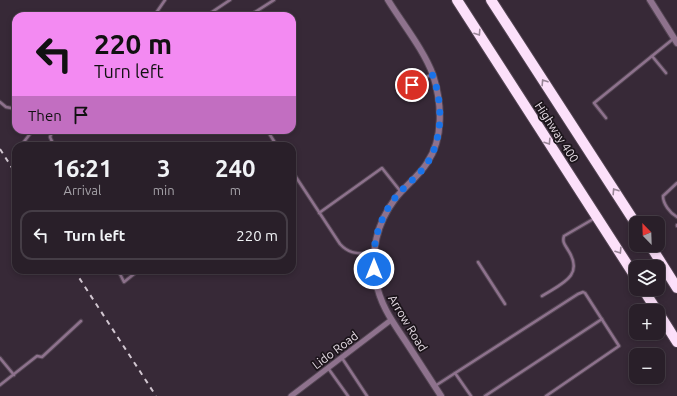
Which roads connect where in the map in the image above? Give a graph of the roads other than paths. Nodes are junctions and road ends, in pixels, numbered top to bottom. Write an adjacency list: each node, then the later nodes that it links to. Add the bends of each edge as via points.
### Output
1 (165, 0): 8 (lane)
2 (230, 0): 9 (lane)
3 (274, 0): 10 (lane)
4 (388, 0): 14 (street, Arrow Road)
5 (457, 0): 26 (highway, Highway 400, one-way to 26)
6 (492, 0): 25 (highway, Highway 400, one-way to 6)
7 (650, 0): 11 (street)
8 (157, 12)
9 (212, 12)
10 (254, 12)
11 (675, 41): 12 (lane)
12 (652, 56): 13 (lane); 18 (lane, via 594,103)
13 (666, 73)
14 (432, 74): 15 (lane); 23 (street, Arrow Road, via 440,109 438,135 427,164)
15 (403, 90)
16 (0, 102): 17 (lane)
17 (12, 108)
18 (606, 118)
19 (30, 134): 20 (lane)
20 (24, 142)
21 (296, 177): 24 (lane)
22 (677, 183): 27 (lane, via 663,196 668,208)
23 (401, 192): 24 (lane, via 382,168); 29 (street, Arrow Road, via 380,226)
24 (319, 213): 29 (lane, via 345,250)
25 (631, 216)
26 (596, 217): 31 (highway, Highway 400, one-way to 31); 35 (lane, via 564,236 564,244 571,254 575,267 573,273 566,281)
27 (677, 217)
28 (654, 252): 34 (highway)
29 (373, 254): 38 (street, Arrow Road, via 378,292)
30 (478, 262): 36 (lane)
31 (629, 267)
32 (120, 274): 33 (lane, via 124,282)
33 (134, 274)
34 (677, 288)
35 (542, 296)
36 (505, 304)
37 (602, 319): 45 (lane, via 585,293 581,293); 54 (lane); 55 (lane, via 619,348)
38 (392, 320): 43 (street, Lido Road); 48 (street, Arrow Road)
39 (81, 321): 46 (lane, via 42,357 37,356)
40 (665, 323): 41 (highway)
41 (677, 342)
42 (0, 358): 46 (lane)
43 (342, 358): 44 (street, Lido Road); 51 (lane)
44 (328, 368): 49 (street, Lido Road); 50 (lane)
45 (455, 373): 48 (lane); 53 (lane)
46 (14, 374): 47 (lane)
47 (0, 385)
48 (435, 386): 52 (street, Arrow Road)
49 (290, 396)
50 (348, 396)
51 (367, 396)
52 (440, 396)
53 (471, 396)
54 (485, 396)
55 (546, 396)

